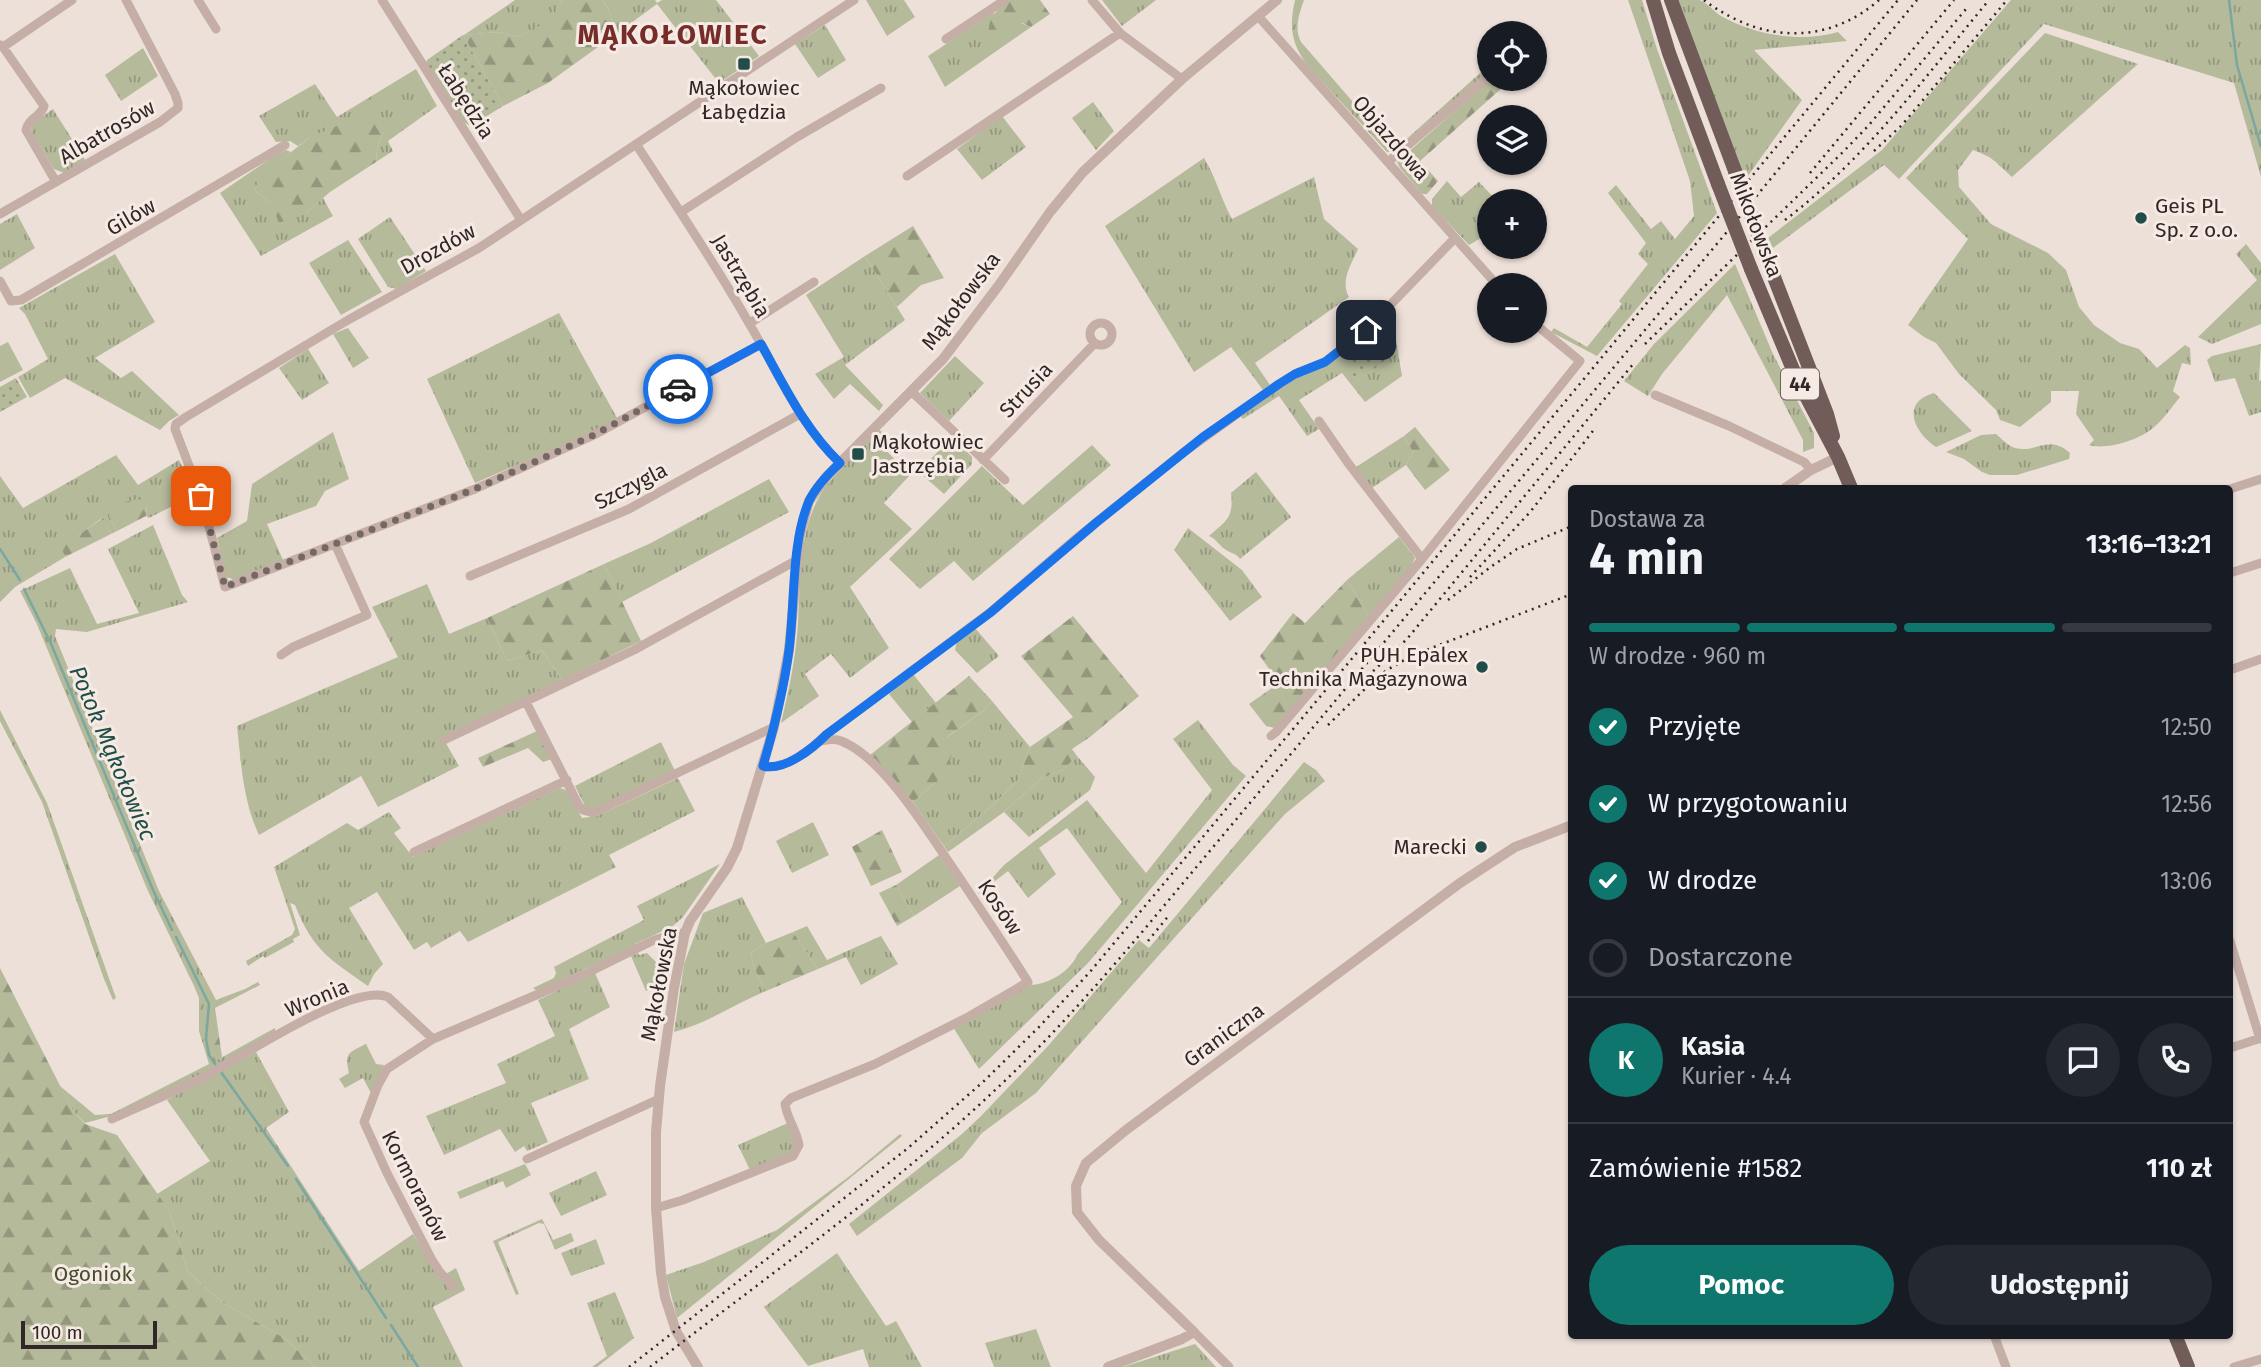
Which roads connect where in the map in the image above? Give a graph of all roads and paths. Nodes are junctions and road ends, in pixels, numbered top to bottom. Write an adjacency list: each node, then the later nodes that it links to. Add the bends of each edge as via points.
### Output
1 (72, 0): 15 (street, Albatrosów)
2 (126, 0): 23 (street, Albatrosów, via 178,108)
3 (198, 0): 12 (street)
4 (382, 0): 26 (street, Łabędzia)
5 (854, 0): 19 (street, Drozdów)
6 (1005, 0): 14 (street)
7 (1093, 0): 13 (street)
8 (1277, 0): 11 (street, Mąkołowska)
9 (1653, 0): 39 (main road, Mikołowska / 44, bridge, via 1751,269 1797,379)
10 (1671, 0): 39 (main road, Mikołowska / 44, bridge, via 1827,414)
11 (1258, 16): 16 (street, Mąkołowska); 21 (street, Objazdowa)
12 (216, 29)
13 (1121, 33): 16 (street); 22 (street)
14 (946, 39)
15 (1, 46): 23 (street, Albatrosów, via 44,106 26,130)
16 (1182, 79): 35 (street, Mąkołowska, via 1083,172 960,339)
17 (1477, 86): 21 (street)
18 (881, 88): 24 (street)
19 (636, 144): 24 (street, Jastrzębia); 26 (street, Drozdów)
20 (285, 145): 29 (street, Gilów, via 21,300 11,301)
21 (1388, 162): 27 (street, Objazdowa)
22 (907, 176)
23 (56, 182): 25 (street, Albatrosów)
24 (681, 212): 31 (street, Jastrzębia)
25 (0, 214)
26 (522, 220): 48 (street, Drozdów, via 176,424 176,437 201,496 225,587)
27 (1455, 238): 28 (street, Objazdowa); 61 (street, via 1366,330 1325,362 1295,374 1193,444 990,613)
28 (1486, 273)
29 (0, 281)
30 (814, 282): 31 (street)
31 (750, 323): 34 (street, Jastrzębia)
32 (1547, 334): 49 (street, via 1580,362)
33 (1094, 343): 40 (street, Strusia)
34 (761, 344): 37 (street, Jastrzębia); 48 (street, via 594,435 475,489)
35 (911, 391): 40 (street); 41 (street, Mąkołowska)
36 (1655, 395): 42 (street, via 1804,462)
37 (800, 414): 41 (street, Jastrzębia); 53 (street, Szczygla, via 629,509)
38 (1320, 421): 49 (street)
39 (1838, 457): 42 (street); 46 (main road, Mikołowska / 44)
40 (983, 460): 44 (street)
41 (840, 463): 50 (street, Mąkołowska, via 809,500)
42 (1811, 470): 45 (street)
43 (2261, 479): 47 (street)
44 (1004, 480)
45 (1789, 485)
46 (1850, 485)
47 (2233, 488)
48 (335, 544): 54 (street, via 367,615)
49 (1422, 559): 59 (street)
50 (797, 560): 57 (street, via 634,650); 58 (street, Mąkołowska, via 789,650)
51 (2261, 563): 52 (street)
52 (2233, 572)
53 (470, 576)
54 (281, 655)
55 (2261, 659): 56 (street)
56 (2233, 669)
57 (526, 702): 60 (street); 63 (street)
58 (774, 727): 62 (street, Mąkołowska); 63 (street, via 598,812 583,810)
59 (1271, 736)
60 (444, 740)
61 (820, 741): 62 (street, via 775,768); 74 (street, Kosów, via 835,740 851,747 900,792 1028,982 875,1064 787,1101 799,1145 793,1156)
62 (763, 766): 66 (street, Mąkołowska, via 732,859)
63 (567, 780): 65 (street)
64 (1568, 827): 76 (street, Graniczna, via 1515,847 1460,883 1086,1163 1076,1186 1077,1212 1098,1240)
65 (414, 852)
66 (685, 933): 69 (street, via 652,942); 71 (street, Mąkołowska)
67 (2233, 951): 68 (street)
68 (2260, 1038): 70 (street)
69 (433, 1039): 72 (street, Wronia, via 393,1000 374,993 305,1019 219,1068); 75 (street, Kormoranów, via 387,1069 364,1122 432,1260)
70 (2233, 1047)
71 (659, 1099): 73 (street); 74 (street, Mąkołowska)
72 (112, 1119)
73 (527, 1159)
74 (656, 1208): 80 (street, Mąkołowska, via 665,1297 679,1337)
75 (453, 1287)
76 (1194, 1332): 81 (street); 82 (street)
77 (1996, 1339): 83 (street)
78 (2177, 1339): 84 (main road)
79 (2261, 1359): 85 (street)
80 (698, 1367)
81 (1108, 1367)
82 (1229, 1367)
83 (2006, 1367)
84 (2188, 1367)
85 (2234, 1367)

